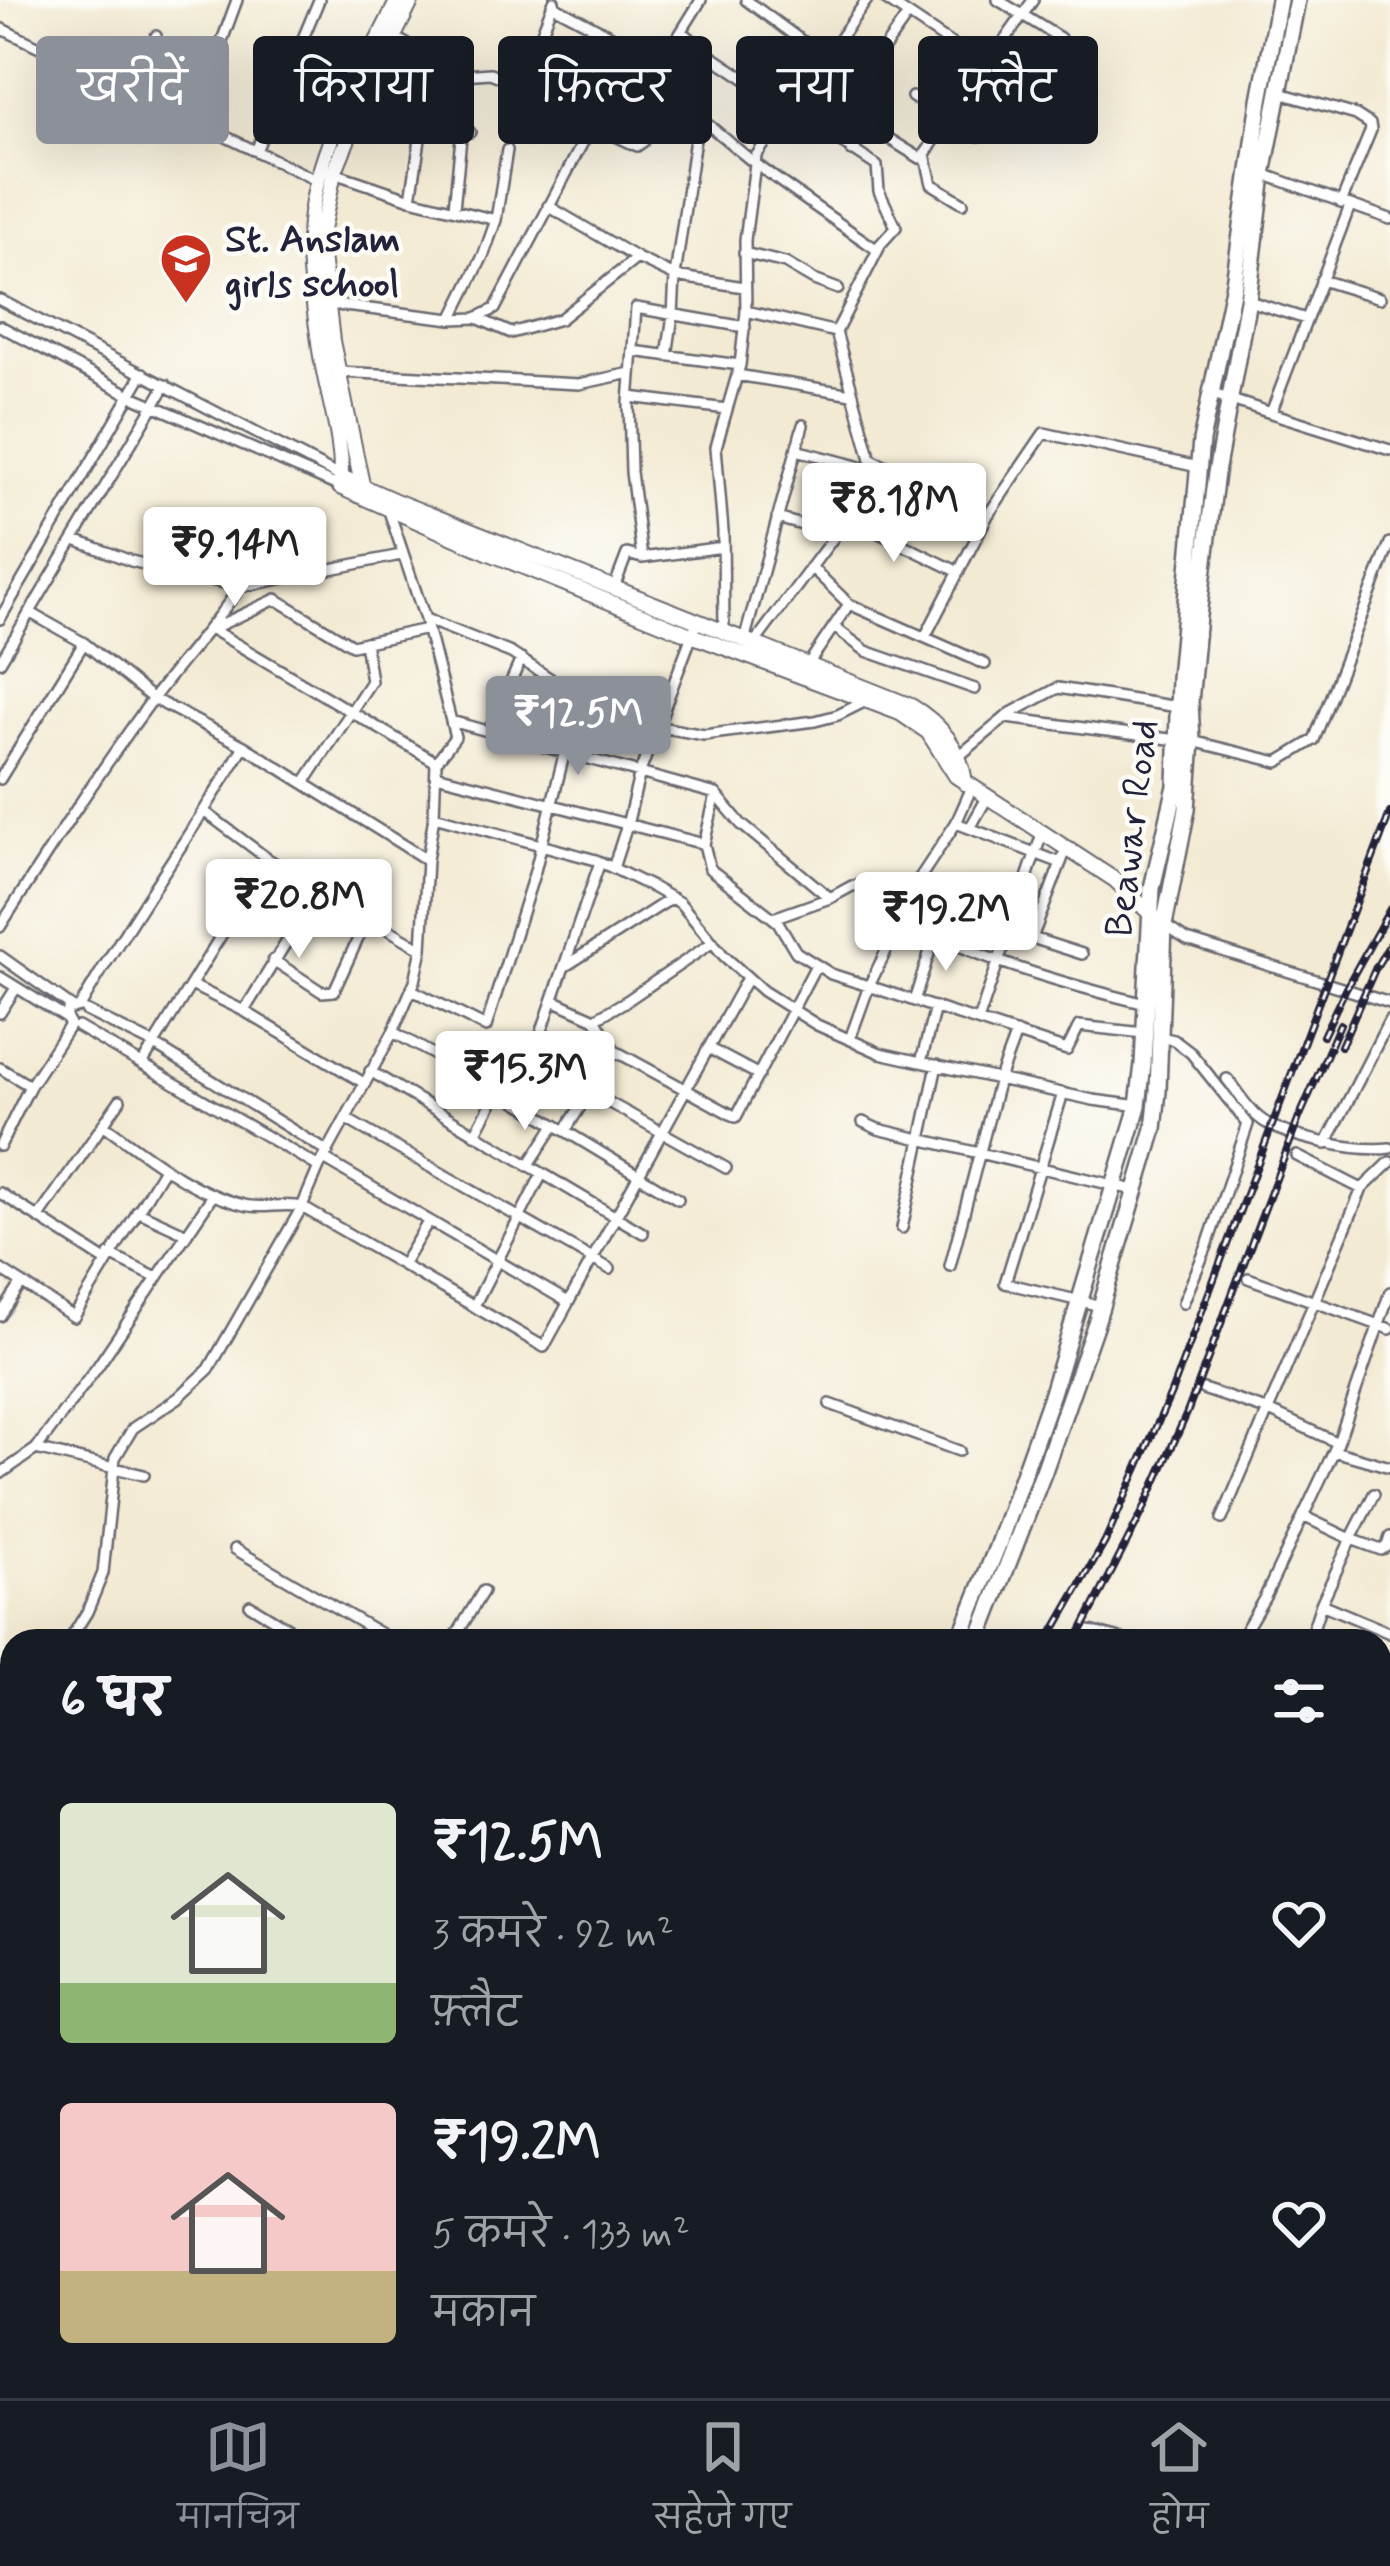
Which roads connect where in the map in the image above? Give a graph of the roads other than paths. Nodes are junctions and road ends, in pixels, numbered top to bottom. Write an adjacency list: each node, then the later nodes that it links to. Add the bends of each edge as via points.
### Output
1 (237, 0): 19 (street)
2 (319, 0): 47 (street)
3 (398, 0): 18 (street)
4 (412, 0): 18 (street)
5 (746, 0): 25 (street)
6 (867, 0): 26 (street)
7 (886, 0): 14 (street)
8 (998, 0): 15 (street)
9 (1033, 0): 15 (street)
10 (1279, 0): 68 (main road, Beawar Road)
11 (1297, 0): 33 (main road, Beawar Road)
12 (554, 2): 21 (street); 22 (street)
13 (695, 2): 17 (street)
14 (908, 15): 27 (street); 28 (street)
15 (1022, 15): 29 (street); 30 (street)
16 (0, 28): 31 (street)
17 (682, 31): 23 (street); 24 (street)
18 (389, 33): 20 (street); 32 (street, via 463,75); 53 (street, via 350,95)
19 (224, 36)
20 (388, 36)
21 (541, 36)
22 (614, 36)
23 (679, 36)
24 (688, 36)
25 (794, 36)
26 (841, 36)
27 (893, 36)
28 (940, 36)
29 (1007, 36)
30 (1057, 36)
31 (36, 45)
32 (498, 76)
33 (1280, 93): 52 (main road, Beawar Road); 56 (street, via 1370,124)
34 (912, 97): 35 (street)
35 (918, 100)
36 (712, 129): 50 (street)
37 (229, 138): 47 (street)
38 (346, 144): 51 (street)
39 (419, 144): 54 (street)
40 (464, 144): 58 (street)
41 (582, 144): 57 (street)
42 (694, 144): 64 (street)
43 (764, 144): 50 (street)
44 (842, 144): 48 (street)
45 (932, 144): 49 (street)
46 (507, 150): 60 (street)
47 (256, 151): 53 (street)
48 (853, 151): 49 (street, via 870,127); 61 (street, via 877,166 896,227)
49 (925, 154): 55 (street, via 932,184)
50 (755, 164): 61 (street); 62 (street)
51 (334, 173): 54 (street); 71 (street, via 322,230)
52 (1264, 174): 56 (street); 68 (main road, Beawar Road)
53 (318, 181): 71 (street, via 309,239)
54 (411, 199): 58 (street)
55 (963, 203)
56 (1346, 205): 59 (street); 65 (street)
57 (548, 206): 63 (street); 74 (street, via 495,309)
58 (454, 208): 60 (street)
59 (1390, 219)
60 (496, 220): 75 (street)
61 (880, 245): 79 (street)
62 (744, 253): 66 (street); 67 (street)
63 (637, 258): 64 (street); 74 (street, via 560,319 511,332)
64 (675, 276): 66 (street); 73 (street)
65 (1321, 280): 69 (street); 76 (street)
66 (744, 287): 72 (street)
67 (838, 290)
68 (1240, 298): 76 (street); 87 (main road, Beawar Road); 91 (main road, Beawar Road)
69 (1380, 298)
70 (0, 300): 84 (street)
71 (321, 303): 75 (street); 83 (street); 100 (street)
72 (746, 311): 78 (street); 79 (street)
73 (673, 315): 78 (street); 80 (street, via 636,308); 81 (street)
74 (476, 318): 75 (street)
75 (452, 319)
76 (1306, 319): 94 (street)
77 (0, 326): 88 (street)
78 (745, 326): 82 (street)
79 (836, 332): 89 (street)
80 (633, 352): 81 (street); 85 (street)
81 (667, 356): 82 (street)
82 (738, 370): 89 (street); 93 (street)
83 (338, 372): 85 (street, via 579,384); 101 (street)
84 (143, 373): 86 (street); 88 (street)
85 (631, 373): 90 (street)
86 (166, 385): 92 (street); 100 (street)
87 (1210, 393): 91 (street); 99 (main road, Beawar Road)
88 (130, 394): 92 (street); 118 (street)
89 (852, 394): 98 (street)
90 (630, 397): 93 (street); 111 (street)
91 (1229, 400): 94 (street); 141 (main road, Beawar Road)
92 (154, 404): 100 (street); 107 (street)
93 (727, 409): 109 (street, via 716,447)
94 (1271, 412): 97 (street)
95 (803, 425): 96 (street)
96 (796, 450): 98 (street); 104 (street)
97 (1390, 450)
98 (873, 464): 103 (street); 105 (street)
99 (1198, 467): 103 (street, via 1044,433); 135 (main road, Beawar Road)
100 (340, 482): 101 (street)
101 (362, 492): 102 (street); 115 (street)
102 (388, 508): 110 (street); 122 (street)
103 (988, 515): 113 (street)
104 (777, 518): 106 (street); 127 (street)
105 (848, 518): 106 (street); 113 (street)
106 (834, 534): 112 (street)
107 (75, 540): 114 (street); 117 (street)
108 (1390, 543): 141 (street, via 1314,740 1278,762)
109 (723, 547): 111 (street); 123 (street)
110 (401, 555): 114 (street); 119 (street)
111 (642, 558): 115 (street, via 627,554)
112 (811, 567): 116 (street); 127 (street)
113 (959, 572): 124 (street)
114 (241, 587): 121 (street)
115 (614, 588): 122 (street)
116 (849, 604): 120 (street); 124 (street)
117 (29, 612): 126 (street); 129 (street)
118 (0, 619)
119 (426, 624): 125 (street); 128 (street); 138 (street)
120 (834, 627): 131 (street); 132 (street, via 866,651)
121 (211, 629): 125 (street, via 276,599 352,645); 133 (street); 136 (street)
122 (694, 629): 123 (street); 134 (street); 139 (street)
123 (724, 633): 127 (street)
124 (925, 637): 130 (street)
125 (365, 642): 136 (street, via 370,681)
126 (84, 643): 133 (street); 148 (street)
127 (748, 643): 131 (street)
128 (520, 659): 139 (street, via 568,691); 140 (street)
129 (0, 662)
130 (985, 664)
131 (807, 666): 144 (street, via 911,706)
132 (975, 689)
133 (152, 698): 142 (street); 175 (street)
134 (866, 700): 139 (street, via 842,714 768,728 704,735); 150 (street, via 928,731)
135 (1178, 707): 137 (street, via 1058,688); 141 (main road, Beawar Road)
136 (350, 712): 145 (street); 149 (street)
137 (1007, 718): 141 (street); 144 (street)
138 (451, 721): 140 (street); 145 (street, via 454,736)
139 (656, 727): 146 (street)
140 (489, 731): 143 (street)
141 (1184, 740): 174 (main road, Beawar Road, via 1155,874)
142 (244, 746): 149 (street); 154 (street)
143 (565, 751): 146 (street); 153 (street)
144 (959, 756): 150 (street)
145 (436, 762): 147 (street)
146 (640, 772): 151 (street); 157 (street)
147 (436, 775): 153 (street); 155 (street)
148 (0, 779)
149 (305, 782): 165 (street)
150 (969, 785): 152 (street); 156 (street)
151 (716, 794): 160 (street); 170 (street)
152 (987, 798): 158 (street); 159 (street)
153 (551, 805): 157 (street); 161 (street)
154 (205, 812): 164 (street); 196 (street)
155 (434, 816): 161 (street); 165 (street)
156 (956, 823): 158 (street); 171 (street)
157 (628, 825): 160 (street); 167 (street)
158 (970, 828): 162 (street)
159 (1043, 831): 162 (street); 163 (street)
160 (704, 844): 172 (street, via 710,869)
161 (541, 846): 166 (street); 190 (street, via 486,1028)
162 (1035, 855): 163 (street); 181 (street)
163 (1064, 855): 174 (street, via 1115,880); 179 (street, via 1032,938)
164 (268, 859): 168 (street); 187 (street)
165 (427, 860): 178 (street)
166 (600, 862): 167 (street); 184 (street)
167 (613, 868): 169 (street)
168 (319, 890): 173 (street); 182 (street)
169 (672, 898): 177 (street); 184 (street)
170 (830, 898): 171 (street, via 866,884); 172 (street)
171 (901, 914): 176 (street); 188 (street)
172 (773, 918): 183 (street)
173 (367, 919): 178 (street); 182 (street, via 334,992)
174 (1157, 919): 193 (street, via 1187,940); 194 (main road, Beawar Road); 206 (main road, Beawar Road)
175 (0, 927)
176 (935, 934): 181 (street); 192 (street)
177 (712, 942): 186 (street); 200 (street)
178 (422, 949): 190 (street)
179 (1082, 954)
180 (0, 956): 196 (street)
181 (998, 959): 194 (street); 202 (street)
182 (273, 960): 198 (street)
183 (816, 965): 188 (street); 197 (street)
184 (564, 967): 191 (street)
185 (0, 977): 189 (street)
186 (747, 978): 197 (street); 210 (street)
187 (191, 985): 198 (street); 208 (street)
188 (869, 986): 192 (street); 207 (street)
189 (16, 988): 199 (street); 203 (street)
190 (412, 990): 204 (street)
191 (553, 1000): 200 (street); 209 (street)
192 (914, 1000): 195 (street)
193 (1390, 1003)
194 (1146, 1004): 206 (main road, Beawar Road)
195 (935, 1007): 202 (street); 212 (street)
196 (79, 1008): 203 (street); 203 (street, via 87,1019); 208 (street)
197 (792, 1009): 207 (street); 217 (street)
198 (244, 1011): 220 (street)
199 (0, 1013)
200 (595, 1019): 211 (street)
201 (1390, 1019): 238 (street)
202 (977, 1021): 205 (street)
203 (71, 1023): 213 (street); 221 (street)
204 (394, 1032): 216 (street); 223 (street)
205 (1016, 1033): 206 (street, via 1067,1050 1079,1026); 219 (street)
206 (1152, 1035): 228 (main road, Beawar Road); 229 (main road, Beawar Road); 280 (street, via 1191,1053 1248,1124)
207 (850, 1039): 212 (street)
208 (152, 1043): 213 (street); 227 (street)
209 (536, 1048): 223 (street, via 516,1058); 224 (street)
210 (708, 1048): 217 (street); 222 (street)
211 (615, 1051): 222 (street); 224 (street)
212 (921, 1062): 214 (street)
213 (142, 1064): 235 (street)
214 (937, 1065): 219 (street); 237 (street)
215 (0, 1067): 221 (street)
216 (370, 1071): 220 (street); 236 (street)
217 (759, 1076): 222 (street, via 736,1117)
218 (1227, 1078): 238 (street, via 1261,1121)
219 (999, 1079): 225 (street); 241 (street)
220 (364, 1083): 230 (street)
221 (30, 1086): 239 (street)
222 (685, 1089): 234 (street)
223 (499, 1091): 233 (street); 236 (street)
224 (590, 1092): 233 (street); 234 (street)
225 (1063, 1094): 228 (street); 248 (street)
226 (120, 1100): 232 (street)
227 (243, 1100): 235 (street); 243 (street)
228 (1138, 1106): 229 (street); 251 (main road, Beawar Road)
229 (1156, 1108): 253 (main road, Beawar Road)
230 (346, 1119): 243 (street); 260 (street)
231 (862, 1122): 237 (street)
232 (103, 1124): 246 (street); 259 (street)
233 (560, 1128): 245 (street); 250 (street)
234 (661, 1132): 247 (street); 250 (street)
235 (261, 1133): 243 (street)
236 (475, 1134): 245 (street)
237 (920, 1140): 241 (street); 263 (street)
238 (1326, 1144): 240 (street)
239 (0, 1146)
240 (1390, 1148)
241 (980, 1154): 248 (street); 270 (street)
242 (1297, 1156): 252 (street)
243 (323, 1159): 257 (street); 262 (street)
244 (1390, 1162): 252 (street)
245 (528, 1166): 249 (street)
246 (164, 1168): 255 (street); 258 (street)
247 (727, 1168)
248 (1040, 1168): 251 (street); 279 (street, via 1005,1283)
249 (542, 1174): 260 (street); 261 (street)
250 (638, 1175): 256 (street); 261 (street)
251 (1114, 1186): 253 (street); 279 (main road, Beawar Road)
252 (1361, 1189): 277 (street)
253 (1135, 1190): 282 (main road, Beawar Road)
254 (0, 1192): 259 (street)
255 (214, 1196): 257 (street, via 253,1207); 265 (street)
256 (678, 1199)
257 (302, 1207): 269 (street); 292 (street, via 209,1369 133,1429)
258 (137, 1211): 265 (street); 266 (street)
259 (39, 1217): 266 (street)
260 (519, 1217): 267 (street); 268 (street)
261 (615, 1217): 264 (street); 267 (street)
262 (428, 1222): 268 (street); 269 (street)
263 (902, 1228)
264 (643, 1233)
265 (187, 1234): 273 (street)
266 (108, 1258): 273 (street); 275 (street, via 74,1317)
267 (592, 1259): 272 (street); 278 (street)
268 (497, 1262): 278 (street); 281 (street)
269 (403, 1264): 281 (street)
270 (950, 1266)
271 (0, 1269): 275 (street)
272 (610, 1269)
273 (157, 1278): 289 (street)
274 (1248, 1278): 277 (street)
275 (22, 1283): 283 (street)
276 (1390, 1292): 284 (street)
277 (1312, 1301): 284 (street); 287 (street)
278 (568, 1302): 281 (street, via 544,1347)
279 (1079, 1303): 282 (street); 308 (main road, Beawar Road)
280 (1183, 1303)
281 (474, 1306)
282 (1101, 1306): 309 (main road, Beawar Road)
283 (0, 1316)
284 (1384, 1327): 288 (street)
285 (1203, 1389): 287 (street)
286 (830, 1405): 290 (street)
287 (1269, 1411): 288 (street); 297 (street)
288 (1336, 1447): 291 (street); 296 (street)
289 (36, 1449): 292 (street); 293 (street)
290 (959, 1451)
291 (1390, 1467)
292 (114, 1469): 294 (street); 304 (street, via 103,1573)
293 (0, 1474)
294 (144, 1475)
295 (1374, 1494): 299 (street)
296 (1303, 1516): 299 (street); 310 (street)
297 (1222, 1519)
298 (1390, 1537): 299 (street, via 1381,1550)
299 (1351, 1539): 302 (street)
300 (235, 1549): 306 (street)
301 (483, 1591): 307 (street)
302 (1321, 1604): 311 (street); 312 (street)
303 (250, 1605): 305 (street)
304 (76, 1629)
305 (289, 1629)
306 (373, 1629)
307 (460, 1629)
308 (964, 1629)
309 (983, 1629)
310 (1246, 1629)
311 (1315, 1629)
312 (1380, 1629)

